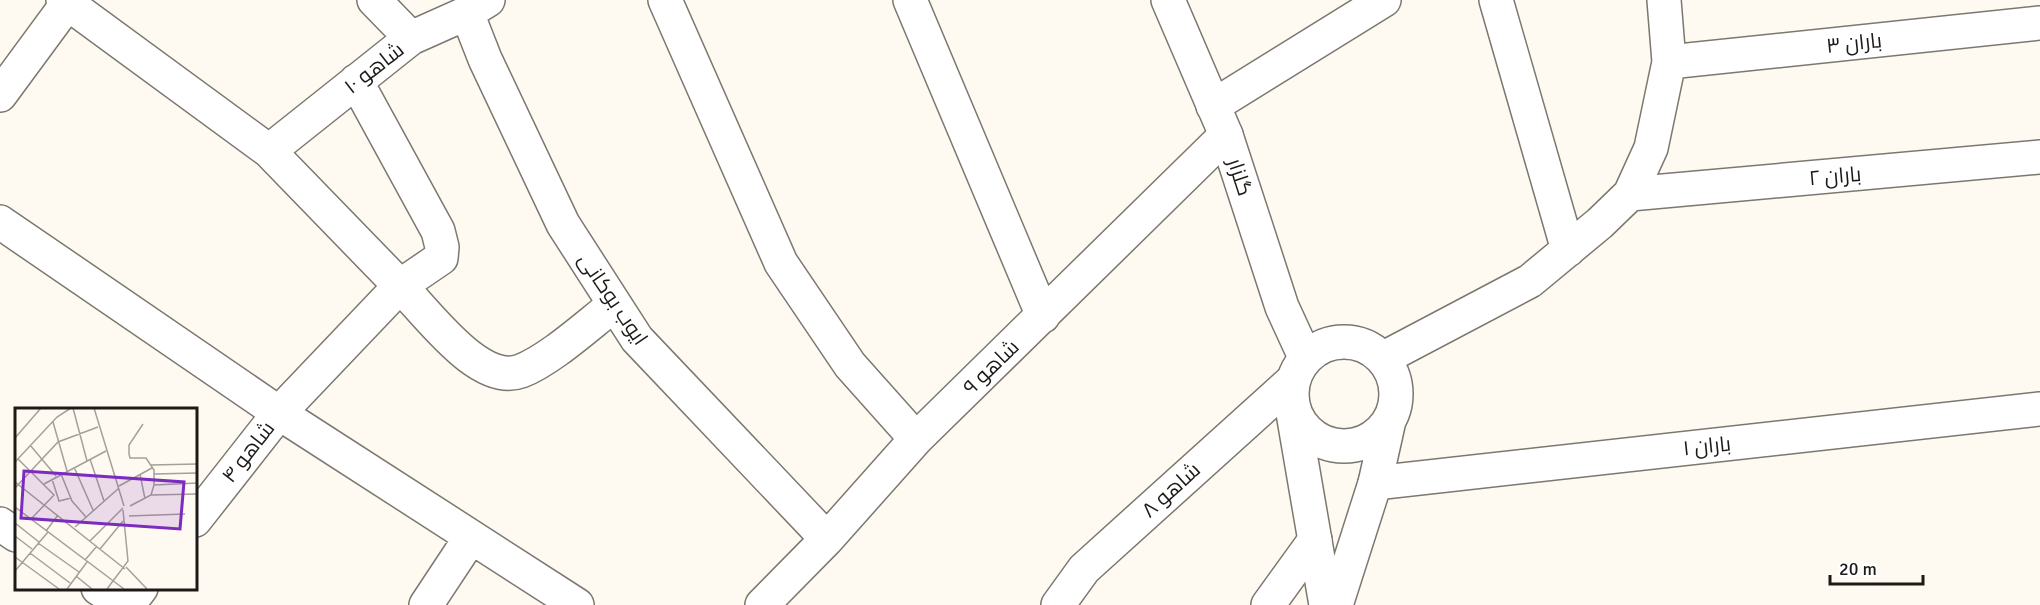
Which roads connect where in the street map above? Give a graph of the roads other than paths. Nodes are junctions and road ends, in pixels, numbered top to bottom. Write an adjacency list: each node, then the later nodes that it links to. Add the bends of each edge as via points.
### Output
1 (374, 0): 11 (street)
2 (665, 0): 29 (street, via 781,262 850,365)
3 (910, 0): 23 (street)
4 (1168, 0): 15 (street, گلزار)
5 (1384, 0): 15 (street, شاهو ۹)
6 (1496, 0): 20 (street)
7 (1664, 0): 12 (street)
8 (67, 1): 14 (street); 16 (street)
9 (477, 6): 11 (street, شاهو ۱۰); 22 (street, ایوب بوکانی, via 485,58 563,224)
10 (2040, 23): 12 (street, باران ۳)
11 (411, 38): 13 (street, شاهو ۱۰)
12 (1669, 62): 18 (street, via 1651,148)
13 (356, 81): 16 (street, شاهو ۱۰); 21 (street, شاهو ۴, via 438,231 442,247 441,258)
14 (0, 95)
15 (1220, 120): 23 (street, شاهو ۹); 25 (street, گلزار, via 1282,307)
16 (269, 151): 21 (street)
17 (2040, 157): 18 (street, باران ۲)
18 (1630, 194): 20 (street)
19 (0, 222): 27 (street)
20 (1568, 250): 24 (street, via 1530,281)
21 (400, 285): 22 (street, via 467,356 492,372 504,374 536,364); 27 (street, شاهو ۴)
22 (614, 304): 35 (street, ایوب بوکانی, via 637,339)
23 (1043, 316): 29 (street, شاهو ۹)
24 (1384, 358): 25 (street, via 1360,343 1330,342); 28 (street, via 1396,379 1397,403)
25 (1297, 383): 28 (street, via 1309,435 1336,447 1365,444); 36 (street, گلزار); 44 (street, شاهو ۸, via 1084,568)
26 (2040, 408): 30 (street, باران ۱)
27 (279, 413): 31 (street, شاهو ۴); 34 (street)
28 (1388, 425): 30 (street)
29 (916, 439): 35 (street, شاهو ۹)
30 (1375, 483): 47 (street)
31 (196, 519)
32 (0, 524): 33 (street)
33 (15, 534)
34 (471, 537): 41 (street); 42 (street)
35 (827, 539): 43 (street, شاهو ۹)
36 (1315, 540): 45 (street); 46 (street, گلزار)
37 (101, 590): 39 (street)
38 (139, 590): 40 (street)
39 (123, 605)
40 (128, 605)
41 (426, 605)
42 (577, 605)
43 (762, 605)
44 (1059, 605)
45 (1268, 605)
46 (1326, 605)
47 (1336, 605)

